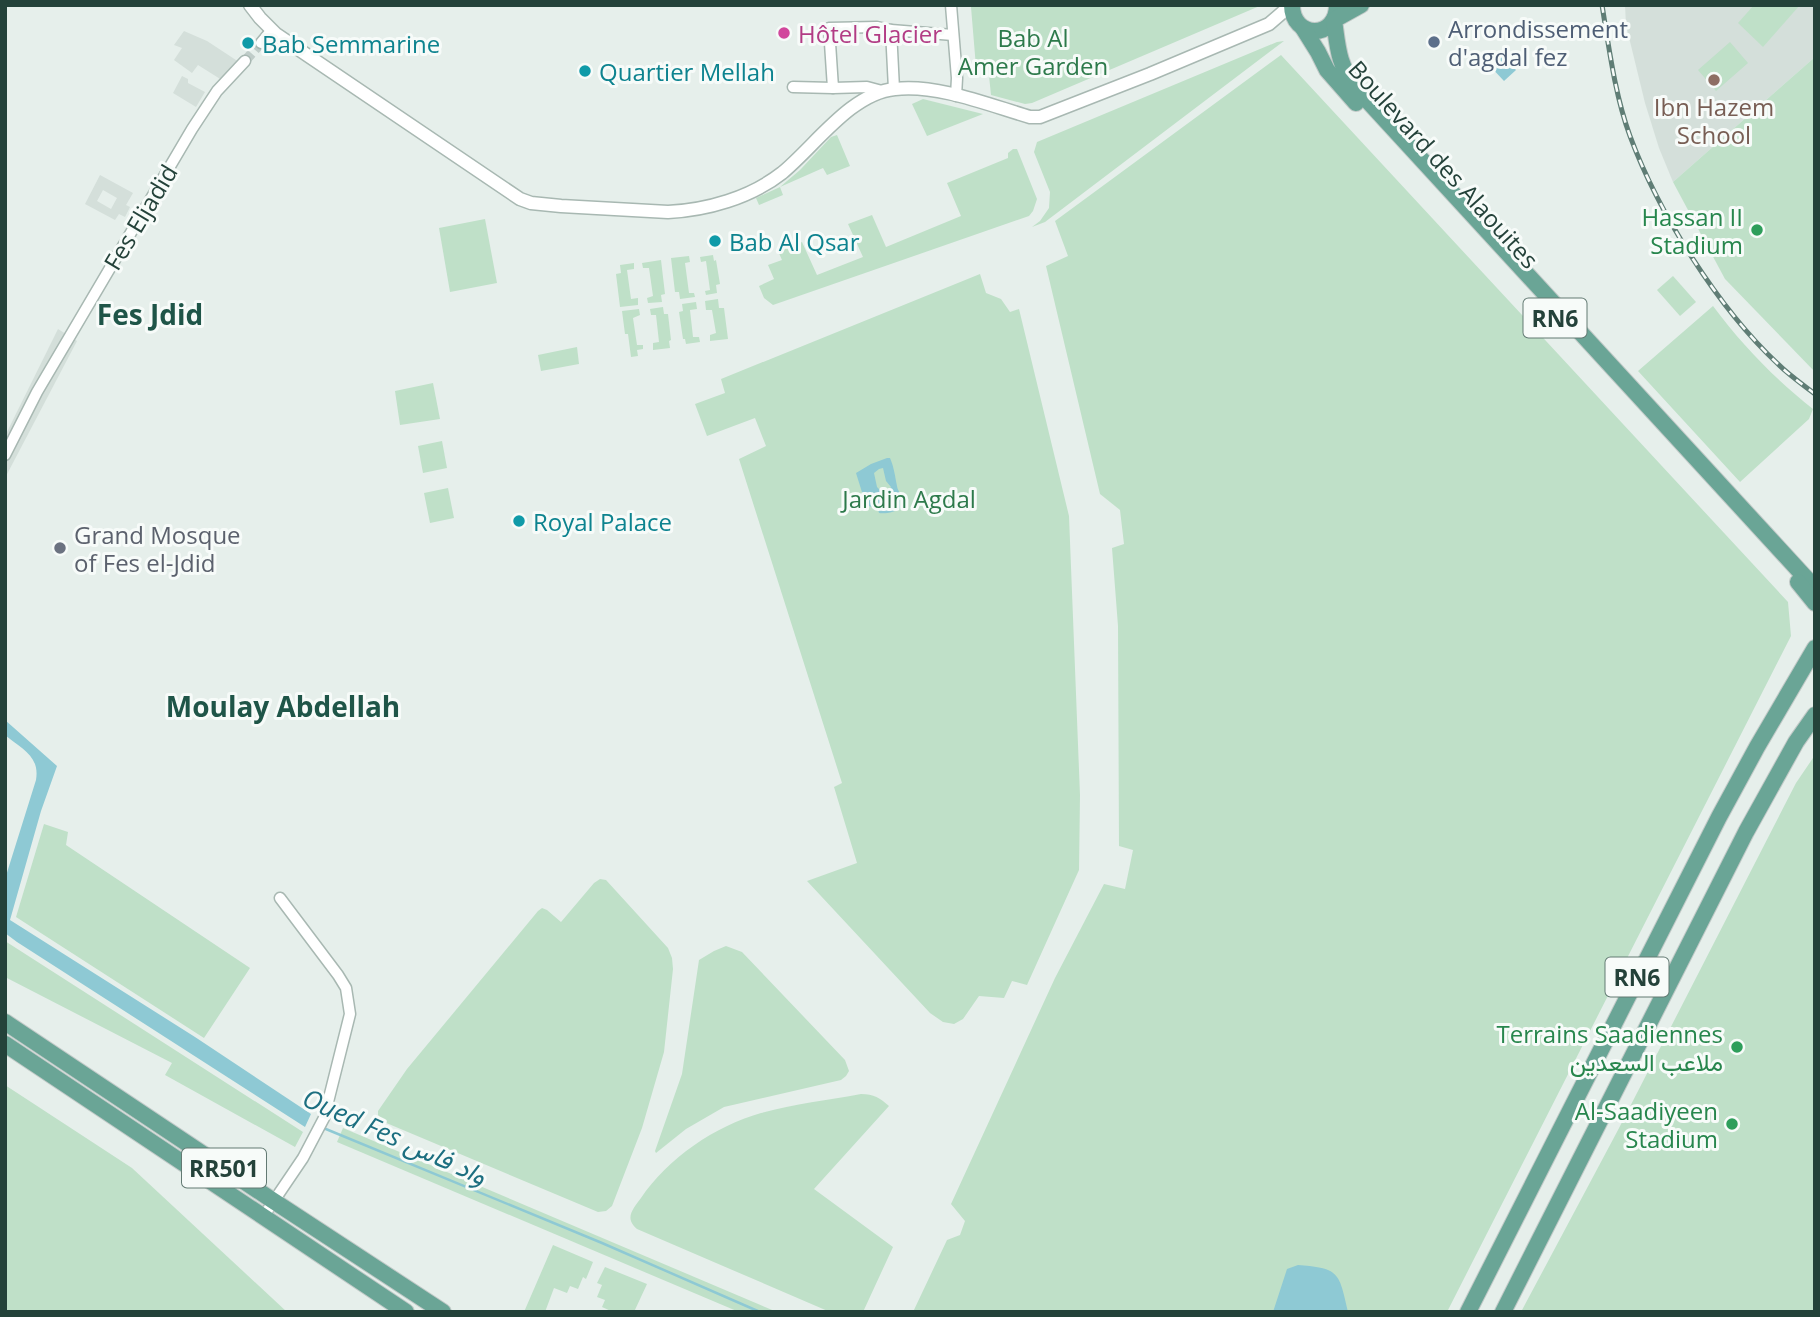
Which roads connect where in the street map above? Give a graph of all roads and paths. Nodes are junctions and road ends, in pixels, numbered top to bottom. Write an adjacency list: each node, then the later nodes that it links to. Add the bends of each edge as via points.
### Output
1 (250, 5): 9 (street)
2 (951, 5): 10 (street)
3 (1292, 5): 6 (street); 7 (main road, RN6)
4 (1361, 5): 5 (main road)
5 (1336, 13): 7 (main road, via 1324,30); 18 (main road, Boulevard des Alaouites / RN6, via 1339,56 1356,88)
6 (1269, 24): 7 (street); 16 (street, via 1040,117)
7 (1301, 27): 19 (main road, Boulevard des Alaouites / RN6, via 1335,80)
8 (891, 30): 10 (street); 14 (street, via 829,28); 15 (street)
9 (271, 31): 11 (street); 15 (street, via 520,200 561,206 668,212 727,201 772,180 852,108)
10 (953, 36): 16 (street)
11 (261, 43)
12 (245, 61): 17 (street, Fes Eljadid, via 217,90 192,129 37,392)
13 (793, 87): 14 (street)
14 (833, 88): 15 (street)
15 (888, 90): 16 (street, via 917,88)
16 (956, 96)
17 (5, 455)
18 (1815, 588)
19 (1815, 603)
20 (1815, 648): 29 (main road, RN6, via 1719,817)
21 (1815, 715): 30 (main road, RN6, via 1746,832)
22 (280, 898): 25 (street, via 345,988 350,1014 324,1118 303,1158)
23 (5, 1022): 25 (main road, RR501)
24 (5, 1044): 26 (main road, RR501)
25 (272, 1200): 26 (street); 28 (main road, RR501)
26 (263, 1217): 27 (main road, RR501)
27 (406, 1312)
28 (443, 1312)
29 (1468, 1312)
30 (1503, 1312)

